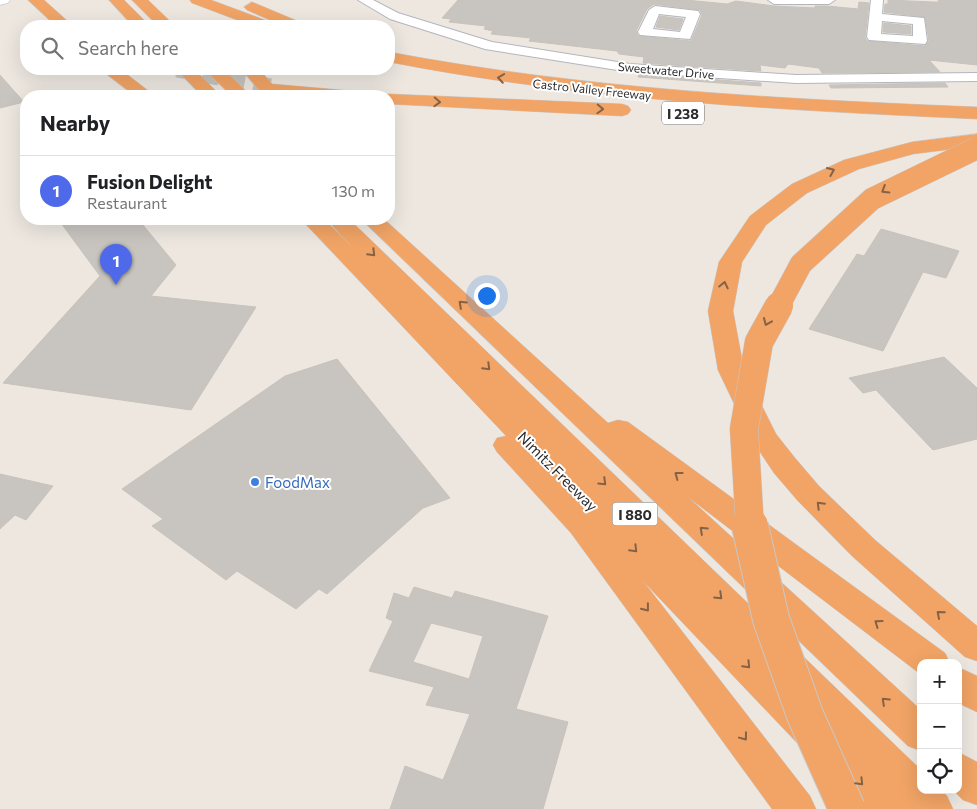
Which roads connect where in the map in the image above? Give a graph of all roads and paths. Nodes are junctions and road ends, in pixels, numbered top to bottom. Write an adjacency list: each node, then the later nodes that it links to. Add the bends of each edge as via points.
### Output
1 (34, 0): 15 (highway, via 37,14); 16 (highway)
2 (99, 0): 17 (highway)
3 (116, 0): 18 (highway)
4 (139, 0): 19 (highway)
5 (196, 0): 14 (highway); 20 (highway)
6 (240, 0): 21 (highway)
7 (364, 0): 28 (street, Sweetwater Drive, via 394,16 490,46 630,68 796,79)
8 (774, 0): 9 (street)
9 (829, 0)
10 (877, 0): 13 (street)
11 (702, 1): 12 (street)
12 (694, 14)
13 (876, 17)
14 (208, 19)
15 (44, 20)
16 (58, 20)
17 (119, 20)
18 (136, 20)
19 (161, 20)
20 (250, 20)
21 (283, 20)
22 (395, 58): 35 (highway, Castro Valley Freeway / I 238, one-way to 22, via 648,96 530,82)
23 (116, 75): 29 (highway)
24 (172, 75): 30 (highway)
25 (191, 75): 31 (highway)
26 (219, 75): 32 (highway)
27 (257, 75): 33 (highway)
28 (977, 77)
29 (138, 90)
30 (188, 90)
31 (206, 90)
32 (236, 90)
33 (273, 90)
34 (395, 99): 36 (highway, Castro Valley Freeway / I 238, one-way to 36)
35 (977, 113)
36 (977, 125)
37 (977, 140): 44 (highway, one-way to 37, via 852,535 787,468 744,400 725,350 721,324 721,299 731,260 754,224 788,194 831,171 880,155)
38 (977, 148): 52 (highway, one-way to 52, bridge, via 895,184 824,238 795,273 775,306 761,337 748,388 744,484 755,562 793,688)
39 (318, 225): 42 (highway, Nimitz Freeway / I 880)
40 (343, 225): 54 (highway, I 880, one-way to 54)
41 (378, 225): 43 (highway, I 880, one-way to 41)
42 (379, 289): 51 (highway, one-way to 51, via 449,384 582,525); 53 (highway, Nimitz Freeway / I 880, one-way to 53)
43 (497, 337): 45 (highway, one-way to 43); 48 (highway, I 880, one-way to 43)
44 (977, 647)
45 (927, 659)
46 (962, 685): 47 (highway)
47 (977, 696)
48 (917, 730)
49 (962, 774): 50 (highway)
50 (977, 787)
51 (796, 809)
52 (847, 809)
53 (887, 809)
54 (934, 809)

